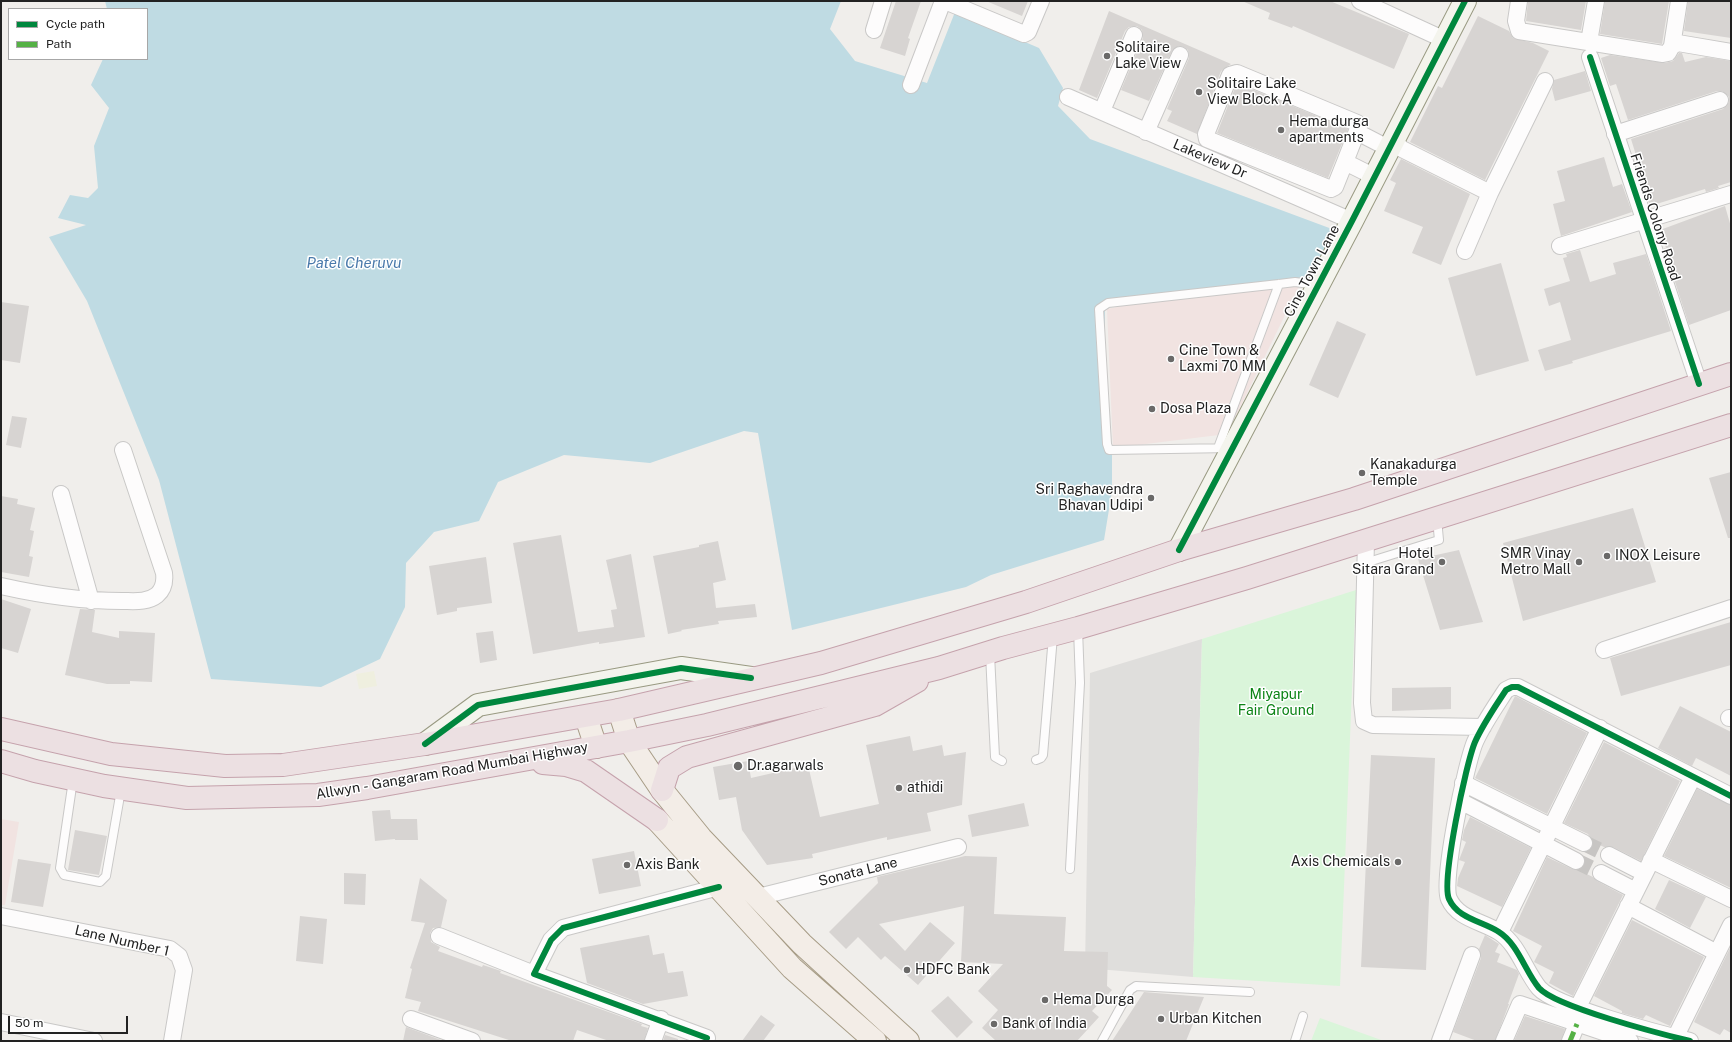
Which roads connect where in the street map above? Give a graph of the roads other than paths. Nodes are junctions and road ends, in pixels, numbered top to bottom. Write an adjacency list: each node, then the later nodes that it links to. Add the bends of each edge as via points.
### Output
1 (883, 1): 9 (street)
2 (944, 1): 3 (street, via 1024,34 1028,32); 17 (street)
3 (1041, 1)
4 (1360, 1): 11 (street)
5 (1465, 1): 11 (street, Cine Town Lane)
6 (1518, 1): 13 (street, via 1516,21 1519,31)
7 (1596, 1): 13 (street)
8 (1679, 1): 12 (street)
9 (874, 30)
10 (1134, 36): 20 (street)
11 (1445, 40): 24 (street, Cine Town Lane)
12 (1672, 46): 13 (street, via 1668,53 1663,54); 14 (street, via 1678,43)
13 (1590, 50): 23 (street, Friends Colony Road)
14 (1731, 52)
15 (1180, 55): 21 (street)
16 (1545, 81): 27 (street)
17 (911, 85)
18 (1068, 97): 20 (street, Lakeview Dr)
19 (1720, 100): 23 (street)
20 (1102, 111): 21 (street, Lakeview Dr)
21 (1146, 132): 30 (street, Lakeview Dr)
22 (1357, 132): 24 (street); 25 (street); 25 (street, via 1357,123 1233,73 1206,134 1207,138 1331,190 1335,187)
23 (1615, 134): 29 (street, Friends Colony Road)
24 (1390, 144): 26 (street, Cine Town Lane); 27 (street)
25 (1345, 162): 26 (street)
26 (1373, 176): 30 (street, Cine Town Lane)
27 (1490, 193): 32 (street)
28 (1731, 194): 29 (street)
29 (1643, 220): 31 (street); 36 (street, Friends Colony Road)
30 (1352, 221): 34 (street, Cine Town Lane)
31 (1560, 246)
32 (1465, 251)
33 (1279, 284): 34 (lane, via 1295,282); 38 (lane); 38 (lane, via 1108,303 1099,308 1109,450)
34 (1318, 285): 38 (street, Cine Town Lane)
35 (1731, 374): 36 (highway)
36 (1699, 384): 43 (highway, via 1354,499)
37 (1731, 425): 41 (highway)
38 (1225, 448): 43 (street, Cine Town Lane)
39 (123, 450): 46 (street, via 164,573 165,583 158,595 145,600)
40 (61, 494): 46 (street)
41 (1436, 519): 42 (highway); 44 (lane, via 1439,540)
42 (1366, 541): 44 (street); 48 (highway)
43 (1179, 550): 53 (highway, via 1004,608 821,663)
44 (1365, 563): 56 (street, via 1362,712 1364,721 1372,725)
45 (1, 586): 46 (street, via 43,596)
46 (91, 601)
47 (1731, 608): 50 (street)
48 (1078, 628): 49 (highway); 81 (lane, via 1080,683)
49 (1053, 635): 51 (highway, via 1002,648); 62 (lane, via 1043,755)
50 (1604, 650)
51 (990, 654): 52 (highway); 65 (lane, via 994,757)
52 (939, 668): 59 (highway, Allwyn - Gangaram Road Mumbai Highway, via 707,725); 70 (highway, via 875,705 687,757 669,768)
53 (751, 678): 54 (highway); 60 (street, via 681,668 478,705)
54 (619, 710): 55 (highway); 59 (main road)
55 (586, 717): 60 (highway); 61 (main road)
56 (1483, 727): 57 (street, via 1506,690 1518,687); 68 (street, via 1475,743)
57 (1600, 728): 66 (street); 74 (street)
58 (1, 729): 60 (highway, via 112,754 225,766 283,765)
59 (629, 741): 61 (highway, Allwyn - Gangaram Road Mumbai Highway); 70 (main road)
60 (425, 744)
61 (596, 747): 64 (highway, Allwyn - Gangaram Road Mumbai Highway)
62 (1036, 760)
63 (1, 761): 67 (highway, Allwyn - Gangaram Road Mumbai Highway)
64 (519, 761): 69 (highway, Allwyn - Gangaram Road Mumbai Highway, via 318,795 186,798); 73 (highway, via 566,765 586,771)
65 (1002, 761)
66 (1693, 776): 71 (street); 80 (street)
67 (73, 779): 69 (highway, Allwyn - Gangaram Road Mumbai Highway); 69 (lane, via 60,868 64,875 100,882 106,876)
68 (1463, 783): 72 (street); 74 (street)
69 (121, 789)
70 (662, 790): 85 (main road, via 701,838)
71 (1731, 796)
72 (1460, 801): 76 (street); 90 (street, via 1447,880 1449,899 1460,913)
73 (657, 820): 83 (main road)
74 (1552, 827): 75 (street); 76 (street)
75 (1584, 843)
76 (1543, 844): 79 (street); 90 (street)
77 (958, 847): 85 (street, Sonata Lane)
78 (1609, 855): 80 (street)
79 (1576, 861)
80 (1648, 866): 84 (street); 86 (street)
81 (1070, 869)
82 (1601, 873): 84 (street)
83 (719, 887): 94 (street, via 563,928 551,940); 109 (main road, via 792,968)
84 (1636, 891): 87 (street)
85 (758, 898): 110 (main road, via 802,944)
86 (1731, 898)
87 (1628, 906): 92 (street); 96 (street)
88 (1, 916): 106 (street, Lane Number 1, via 170,950 180,956 184,970)
89 (1730, 931): 92 (street)
90 (1500, 932): 96 (street, via 1513,947 1540,989 1554,999)
91 (439, 936): 94 (street)
92 (1717, 953): 104 (street)
93 (1472, 955): 113 (street)
94 (534, 974): 99 (street)
95 (1250, 992): 111 (lane, via 1136,986 1130,990)
96 (1578, 1007): 104 (street, via 1648,1031)
97 (1303, 1016): 112 (lane)
98 (411, 1019): 107 (street)
99 (661, 1019): 103 (street); 108 (street)
100 (1, 1022): 102 (street)
101 (1577, 1024): 114 (street, via 1520,1004); 115 (street); 116 (street)
102 (57, 1038): 105 (street)
103 (707, 1038)
104 (1682, 1039)
105 (94, 1041)
106 (172, 1041)
107 (472, 1041)
108 (653, 1041)
109 (876, 1041)
110 (908, 1041)
111 (1102, 1041)
112 (1295, 1041)
113 (1440, 1041)
114 (1504, 1041)
115 (1570, 1041)
116 (1630, 1041)

